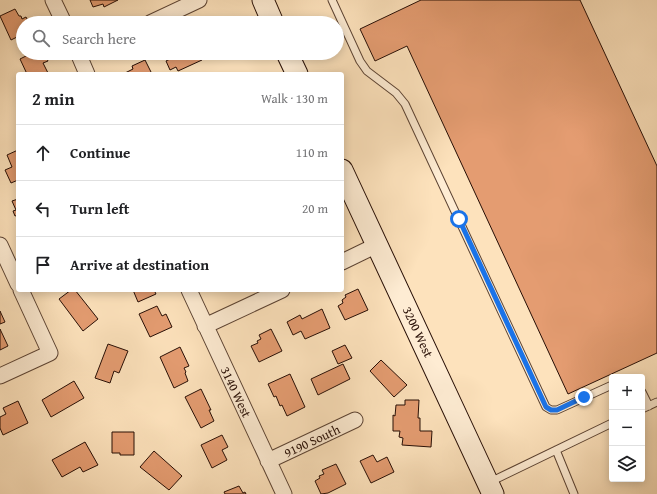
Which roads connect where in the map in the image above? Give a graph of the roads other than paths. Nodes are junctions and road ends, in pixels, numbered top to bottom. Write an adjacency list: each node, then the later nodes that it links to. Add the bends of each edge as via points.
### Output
1 (53, 0): 5 (street)
2 (199, 0): 6 (street)
3 (263, 0): 7 (street)
4 (332, 0): 8 (lane)
5 (61, 16)
6 (165, 16)
7 (270, 16)
8 (339, 16)
9 (344, 26): 24 (lane, via 367,72 396,93 405,104 546,407 557,410)
10 (83, 60): 12 (street)
11 (290, 60): 13 (street)
12 (86, 72)
13 (296, 72)
14 (344, 174): 16 (street, 3200 West)
15 (0, 245): 18 (street)
16 (377, 245): 17 (street); 31 (street, 3200 West)
17 (344, 261)
18 (16, 280)
19 (22, 292): 23 (street, via 50,353)
20 (190, 292): 22 (street, 3140 West)
21 (278, 292): 22 (street)
22 (205, 326): 30 (street, 3140 West)
23 (0, 376)
24 (609, 386)
25 (657, 402): 26 (lane)
26 (645, 408)
27 (355, 420): 30 (street, 9190 South)
28 (609, 424): 29 (lane)
29 (556, 450): 31 (lane); 33 (lane)
30 (268, 461): 32 (street, 3140 West)
31 (491, 488)
32 (284, 494)
33 (574, 494)

